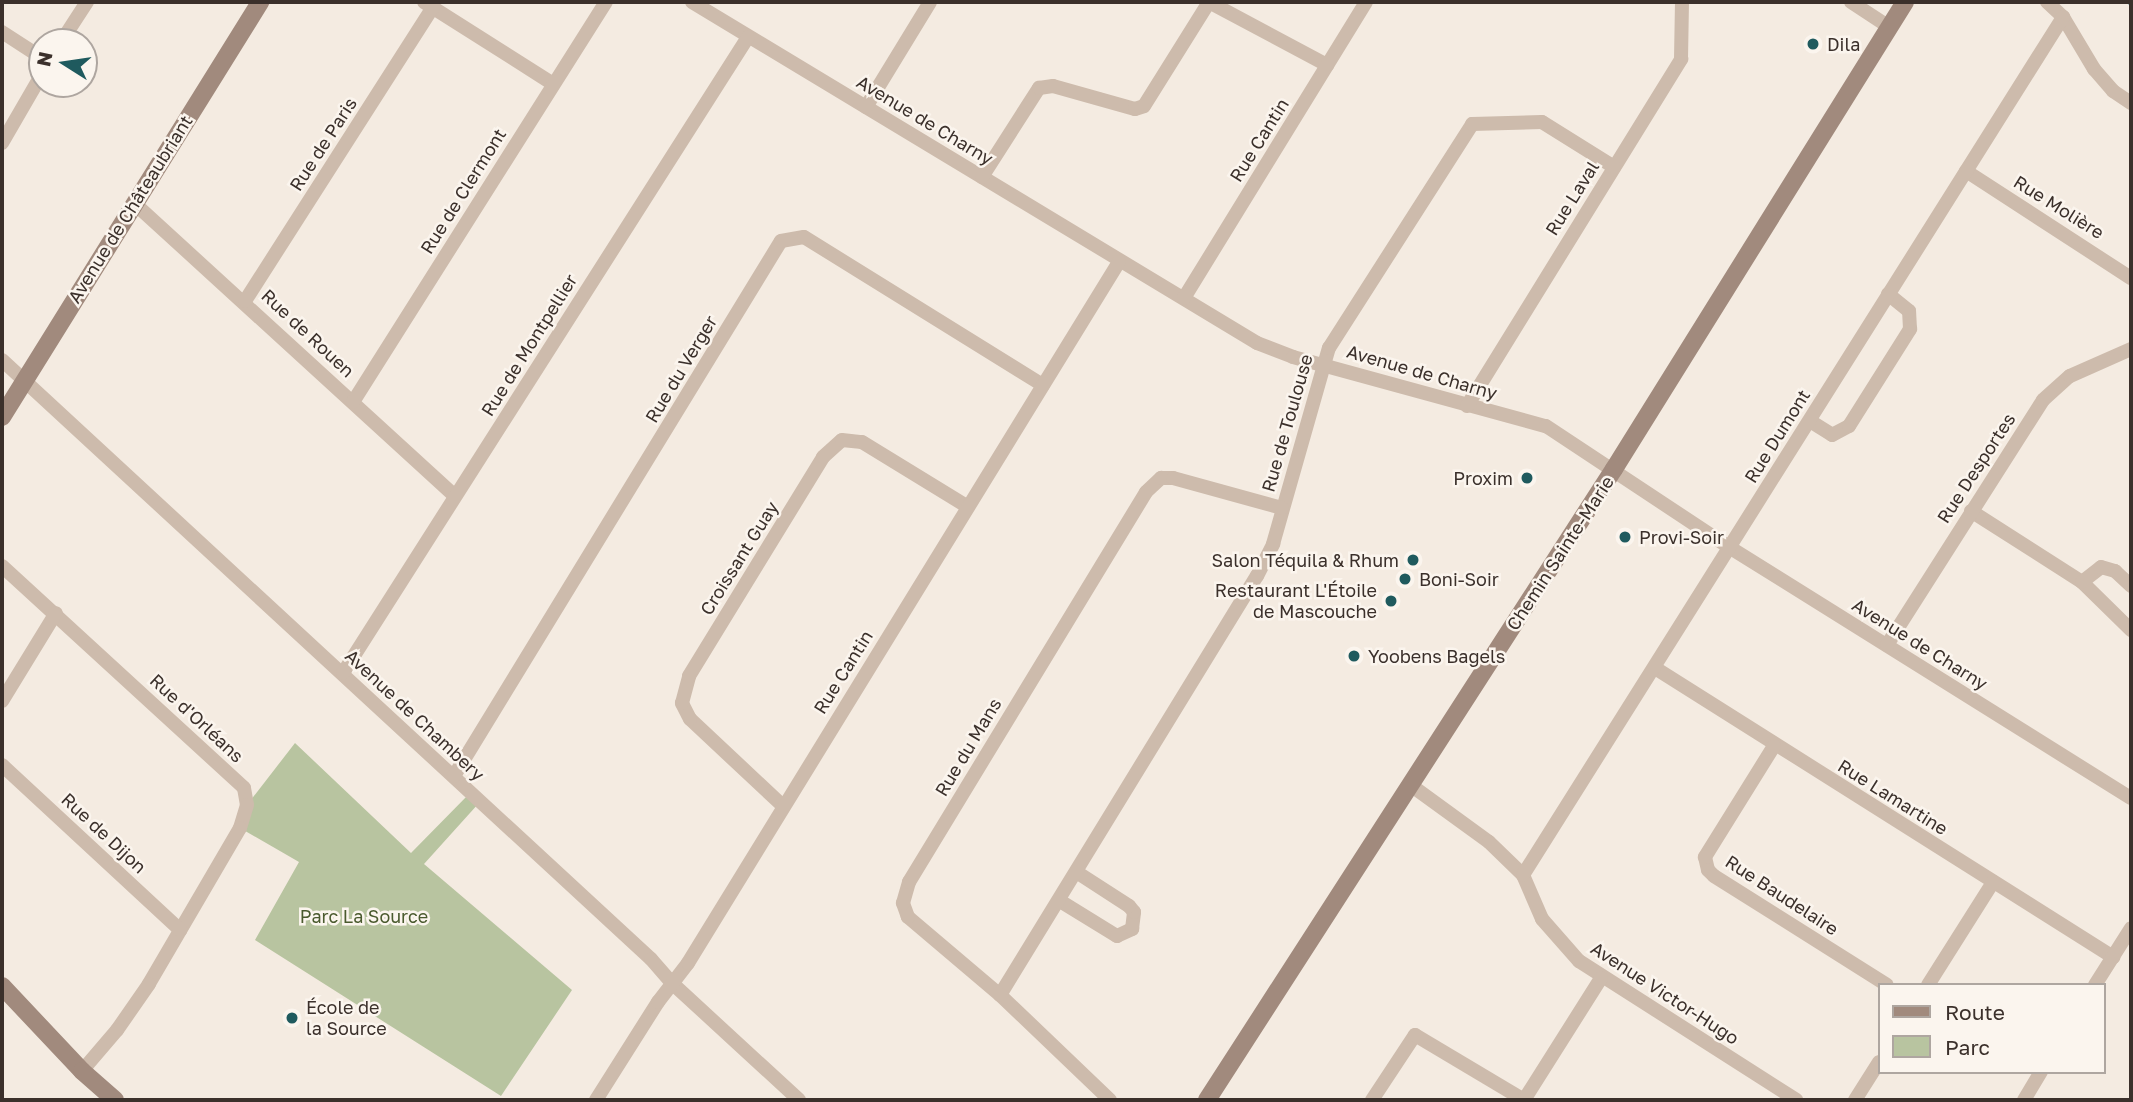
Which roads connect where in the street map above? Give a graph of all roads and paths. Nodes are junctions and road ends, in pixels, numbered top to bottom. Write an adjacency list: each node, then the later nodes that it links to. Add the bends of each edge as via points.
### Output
1 (87, 2): 15 (street)
2 (260, 2): 28 (street, Avenue de Châteaubriant)
3 (606, 2): 20 (street, Rue de Clermont)
4 (692, 2): 17 (street, Avenue de Charny)
5 (930, 2): 23 (street)
6 (1209, 2): 19 (street); 27 (street, via 1144,106 1135,108 1053,86 1039,88)
7 (1366, 2): 19 (street, Rue Cantin)
8 (1682, 2): 25 (street, Rue Laval, via 1681,59)
9 (1851, 2): 14 (street)
10 (1905, 2): 14 (street, Chemin Sainte-Marie)
11 (2047, 2): 13 (street)
12 (428, 5): 20 (street); 33 (street, Rue de Paris)
13 (2063, 17): 22 (street, via 2094,69); 26 (street, Rue Dumont)
14 (1889, 27): 43 (street, Chemin Sainte-Marie)
15 (70, 28)
16 (2, 32): 18 (street)
17 (748, 37): 23 (street, Avenue de Charny); 44 (street, Rue de Montpellier)
18 (28, 49)
19 (1327, 65): 32 (street, Rue Cantin)
20 (553, 84): 39 (street, Rue de Clermont)
21 (28, 98): 24 (street)
22 (2131, 103)
23 (866, 107): 27 (street, Avenue de Charny)
24 (2, 142)
25 (1614, 167): 36 (street, Rue de Toulouse, via 1542,122 1472,124 1329,348); 40 (street, Rue Laval)
26 (1966, 171): 30 (street, Rue Molière); 31 (street, Rue Dumont)
27 (982, 177): 29 (street, Avenue de Charny)
28 (134, 202): 33 (street, Rue de Rouen); 37 (street, Avenue de Châteaubriant)
29 (1119, 262): 32 (street, Avenue de Charny); 38 (street, Rue Cantin)
30 (2131, 278)
31 (1888, 294): 42 (street, Rue Dumont); 42 (street, via 1909,311 1910,329 1849,426 1832,435)
32 (1184, 298): 36 (street, Avenue de Charny, via 1257,343)
33 (245, 301): 39 (street, Rue de Rouen)
34 (2131, 349): 47 (street, Rue Desportes, via 2090,365 2054,388)
35 (2, 360): 37 (street, Avenue de Chambery)
36 (1324, 365): 40 (street, Avenue de Charny); 46 (street, Rue de Toulouse)
37 (24, 380): 41 (street, Avenue de Châteaubriant); 56 (street, Avenue de Chambery)
38 (1043, 385): 45 (street, Rue Cantin); 60 (street, Rue du Verger, via 804,237 781,241)
39 (353, 402): 44 (street, Rue de Rouen)
40 (1467, 406): 43 (street, Avenue de Charny, via 1546,426)
41 (2, 417)
42 (1810, 421): 48 (street, Rue Dumont)
43 (1614, 469): 48 (street, Avenue de Charny); 61 (street, Chemin Sainte-Marie)
44 (454, 495): 56 (street, Rue de Montpellier)
45 (968, 507): 63 (street, Rue Cantin); 63 (street, Croissant Guay, via 862,442 842,440 823,457 689,676 682,703 690,719)
46 (1282, 508): 64 (street, Rue de Toulouse, via 1273,544 1257,576); 77 (street, Rue du Mans, via 1173,478 1161,478 1146,492 909,882 903,903 908,917)
47 (1971, 511): 50 (street); 54 (street, Rue Desportes)
48 (1729, 547): 54 (street, Avenue de Charny); 55 (street, Rue Dumont)
49 (2, 566): 52 (street, Rue d'Orléans)
50 (2082, 582): 51 (street, via 2101,568 2115,571); 53 (street)
51 (2131, 586)
52 (56, 613): 57 (street); 69 (street, Rue d'Orléans, via 244,788 247,805 240,828)
53 (2131, 630)
54 (1887, 645): 62 (street, Avenue de Charny)
55 (1655, 668): 58 (street, Rue Lamartine); 65 (street, Rue Dumont)
56 (343, 673): 60 (street, Avenue de Chambery)
57 (2, 701)
58 (1774, 746): 66 (street, Rue Lamartine); 72 (street, Rue Baudelaire, via 1704,857 1708,870)
59 (2, 765): 69 (street, Rue de Dijon)
60 (454, 776): 75 (street, Avenue de Chambery)
61 (1412, 786): 65 (street, Avenue Victor-Hugo, via 1489,842); 85 (street, Chemin Sainte-Marie)
62 (2131, 798)
63 (783, 806): 75 (street, Rue Cantin)
64 (1078, 873): 67 (street, Rue de Toulouse); 67 (street, via 1129,906 1134,912 1132,929 1117,936)
65 (1523, 875): 71 (street, Avenue Victor-Hugo, via 1542,919 1579,961)
66 (1993, 882): 70 (street, Rue Lamartine); 73 (street)
67 (1060, 901): 77 (street, Rue de Toulouse)
68 (2131, 928): 70 (street)
69 (180, 930): 79 (street, Rue d'Orléans, via 117,1031)
70 (2113, 957): 74 (street)
71 (1601, 978): 87 (street); 88 (street, Avenue Victor-Hugo)
72 (1885, 983)
73 (1929, 983)
74 (2096, 983)
75 (673, 984): 82 (street, Rue Cantin); 83 (street, Avenue de Chambery)
76 (2, 986): 79 (street)
77 (1000, 995): 84 (street, Rue du Mans)
78 (1878, 1064): 89 (street)
79 (82, 1071): 81 (street)
80 (2040, 1074): 90 (street)
81 (115, 1100)
82 (596, 1100)
83 (799, 1100)
84 (1110, 1100)
85 (1207, 1100)
86 (1372, 1100): 87 (street, via 1415,1035)
87 (1524, 1100)
88 (1796, 1100)
89 (1855, 1100)
90 (2024, 1100)

